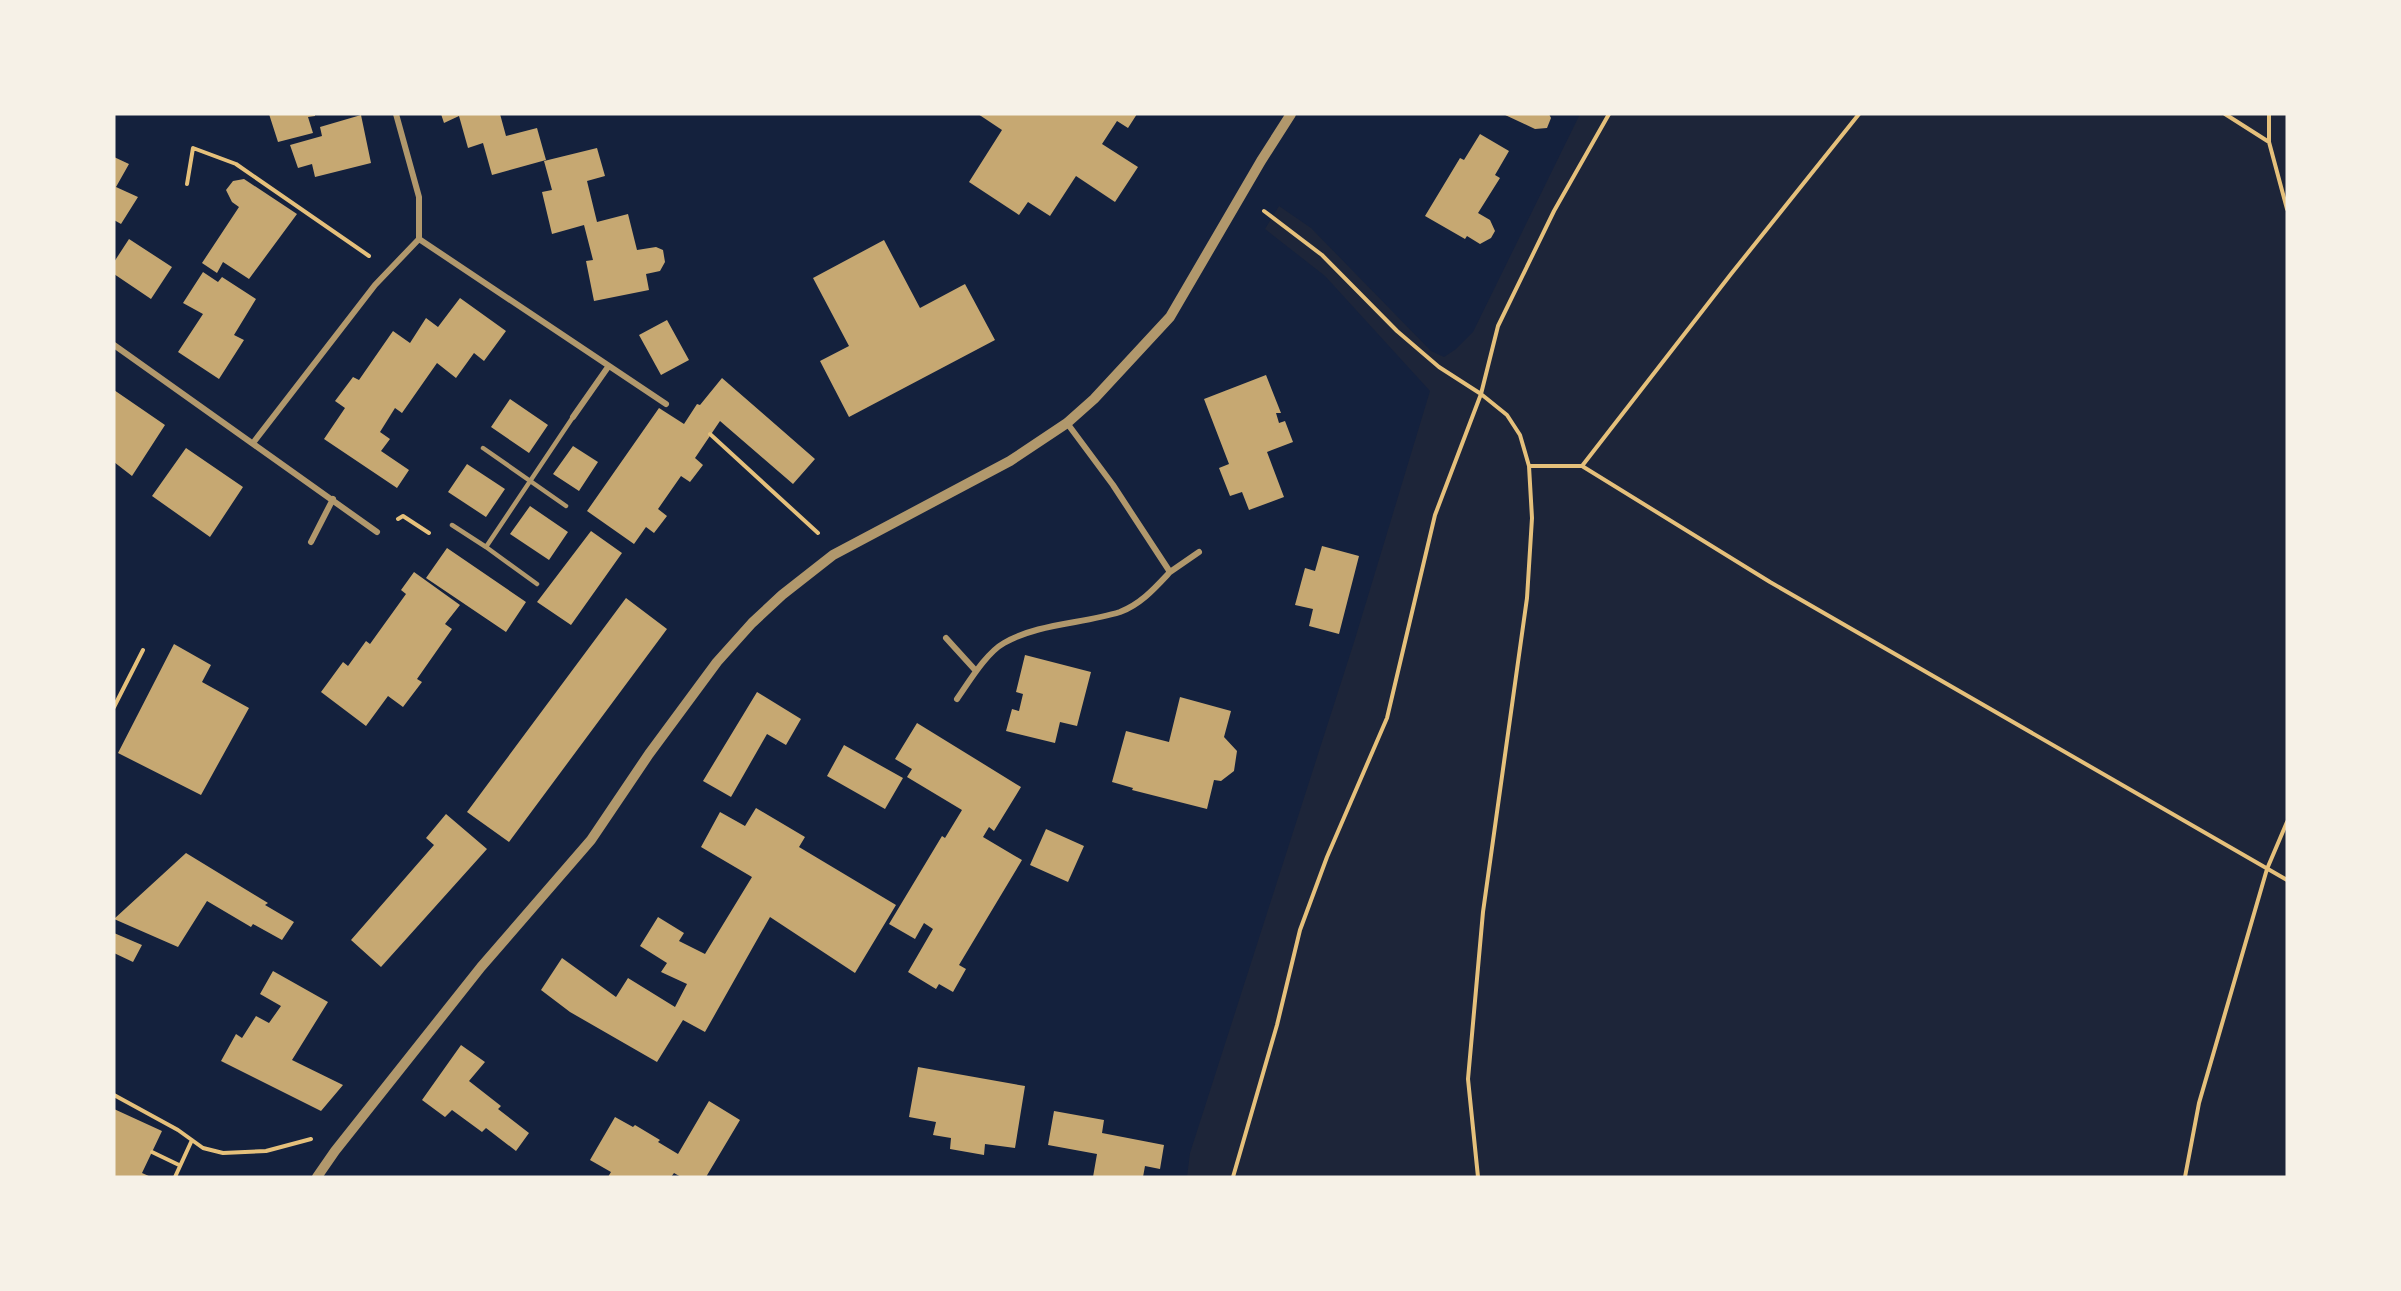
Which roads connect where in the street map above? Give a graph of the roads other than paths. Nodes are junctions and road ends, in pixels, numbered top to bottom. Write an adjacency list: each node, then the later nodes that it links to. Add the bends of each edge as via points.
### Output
1 (396, 114): 3 (street, via 420,197)
2 (1291, 114): 8 (street, via 1170,317)
3 (419, 239): 5 (street); 9 (street, via 375,285)
4 (114, 345): 9 (street)
5 (608, 368): 6 (street); 7 (street)
6 (666, 404)
7 (573, 417): 11 (lane)
8 (1068, 423): 19 (street); 24 (street, via 1010,461 833,555 752,623 717,663 591,840 481,967)
9 (253, 443): 12 (street)
10 (483, 448): 11 (lane)
11 (530, 481): 13 (lane); 17 (lane)
12 (333, 499): 15 (street); 16 (street)
13 (566, 506)
14 (452, 525): 17 (lane)
15 (377, 532)
16 (310, 542)
17 (486, 547): 20 (lane)
18 (1199, 552): 19 (street)
19 (1170, 572): 22 (street, via 1148,596 1121,611 1032,630 1002,644)
20 (537, 584)
21 (946, 638): 22 (street)
22 (976, 671): 23 (street)
23 (957, 699)
24 (317, 1177)

